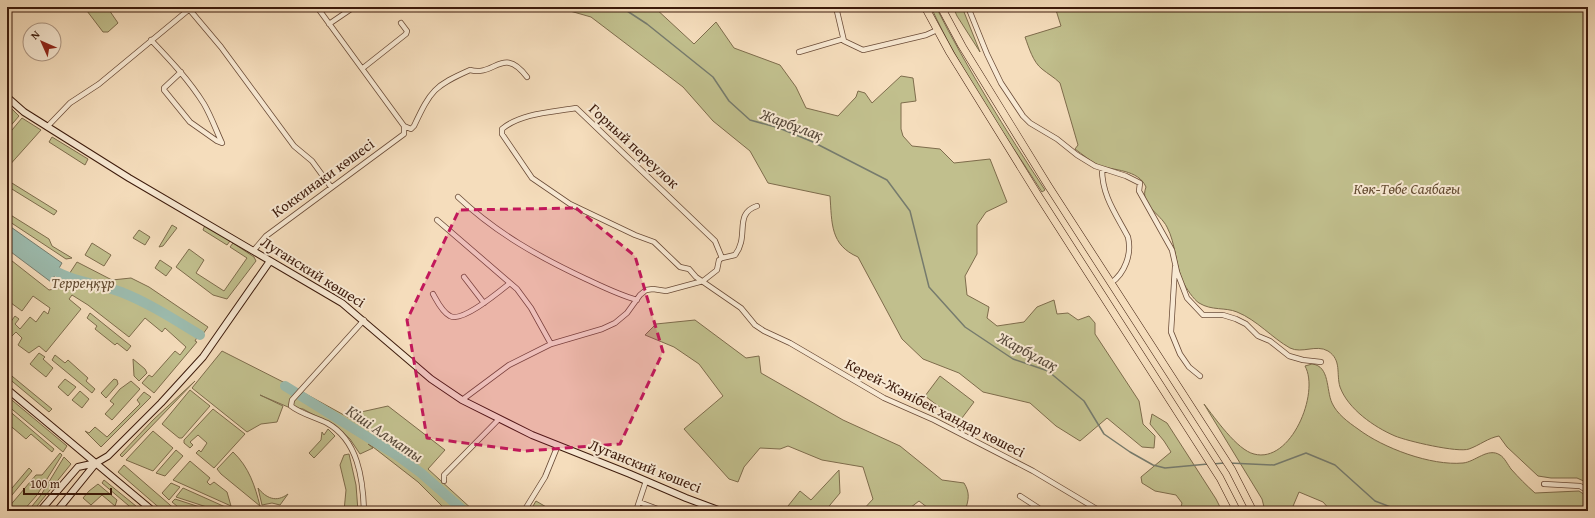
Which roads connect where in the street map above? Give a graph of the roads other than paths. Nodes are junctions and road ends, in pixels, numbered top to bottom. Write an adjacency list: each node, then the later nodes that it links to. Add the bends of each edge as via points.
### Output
1 (317, 7): 8 (street)
2 (354, 7): 8 (street)
3 (836, 7): 11 (street)
4 (925, 7): 10 (main road)
5 (941, 7): 32 (main road, via 974,65)
6 (968, 7): 20 (street, via 987,54 1023,116 1030,124)
7 (190, 8): 12 (street); 21 (street, via 294,146 312,161)
8 (329, 24): 14 (street)
9 (401, 24): 14 (street, via 407,31 406,34)
10 (937, 30): 11 (street, via 863,50); 61 (main road, via 1056,223 1220,478)
11 (843, 39): 13 (street)
12 (151, 40): 15 (street); 19 (street, via 100,84 70,103)
13 (799, 52)
14 (363, 68): 18 (street)
15 (181, 72): 15 (street, via 164,90 190,122 222,143 204,105)
16 (527, 77): 18 (street, via 516,65 507,61 477,72 470,70 437,87 414,126)
17 (7, 97): 19 (street, Луганский көшесі)
18 (404, 126): 21 (street, Коккинаки көшесі, via 404,134)
19 (47, 127): 25 (street, Луганский көшесі)
20 (1102, 169): 28 (street, via 1140,183 1139,191 1172,250); 32 (street, via 1106,197 1130,244 1124,270)
21 (331, 187): 25 (street, Коккинаки көшесі, via 266,236)
22 (458, 197): 34 (street, via 516,243 620,295)
23 (757, 206): 26 (street, via 750,209 743,218 744,236 738,252)
24 (437, 220): 31 (street)
25 (254, 250): 27 (street, Луганский көшесі)
26 (722, 258): 30 (street, via 717,270); 30 (street, Горный переулок, via 715,241 576,108 509,123 502,129 502,134 532,178 570,204 654,242 680,268 689,269)
27 (270, 261): 36 (street, Луганский көшесі, via 342,303); 44 (street, via 194,366 154,411 108,456)
28 (1175, 264): 38 (street, via 1187,298 1203,315 1223,315 1246,324 1258,336 1289,356); 39 (street, via 1170,332 1188,367)
29 (464, 277): 35 (street)
30 (702, 282): 34 (street, via 666,291 653,288 646,290); 60 (street, Керей-Жәнібек хандар көшесі, via 741,308 755,325 764,331 790,343 884,398 934,420 1033,471)
31 (510, 283): 35 (street); 37 (street, via 531,308)
32 (1111, 283): 62 (main road, via 1232,470)
33 (433, 294): 35 (street, via 451,317 468,313)
34 (637, 300): 37 (street, via 628,313 615,323)
35 (484, 303)
36 (364, 320): 41 (street, Луганский көшесі, via 431,380); 54 (street, via 293,399 290,406 329,424 351,447 361,480)
37 (552, 344): 41 (street, via 508,365)
38 (1321, 362)
39 (1200, 376)
40 (7, 389): 44 (street)
41 (462, 400): 42 (street, Луганский көшесі)
42 (499, 419): 43 (street, Луганский көшесі); 46 (street, via 444,475)
43 (558, 445): 45 (street, Луганский көшесі); 55 (street, via 548,471)
44 (96, 463): 51 (street, via 78,467); 52 (street); 53 (street)
45 (646, 481): 50 (street); 58 (street, Луганский көшесі)
46 (444, 482)
47 (1544, 484): 48 (street, via 1580,486)
48 (1588, 491)
49 (1020, 496): 59 (street)
50 (639, 502): 56 (street); 57 (street)
51 (40, 511)
52 (57, 511)
53 (153, 511)
54 (364, 511)
55 (524, 511)
56 (636, 511)
57 (663, 511)
58 (721, 511)
59 (1043, 511)
60 (1100, 511)
61 (1238, 511)
62 (1252, 511)

